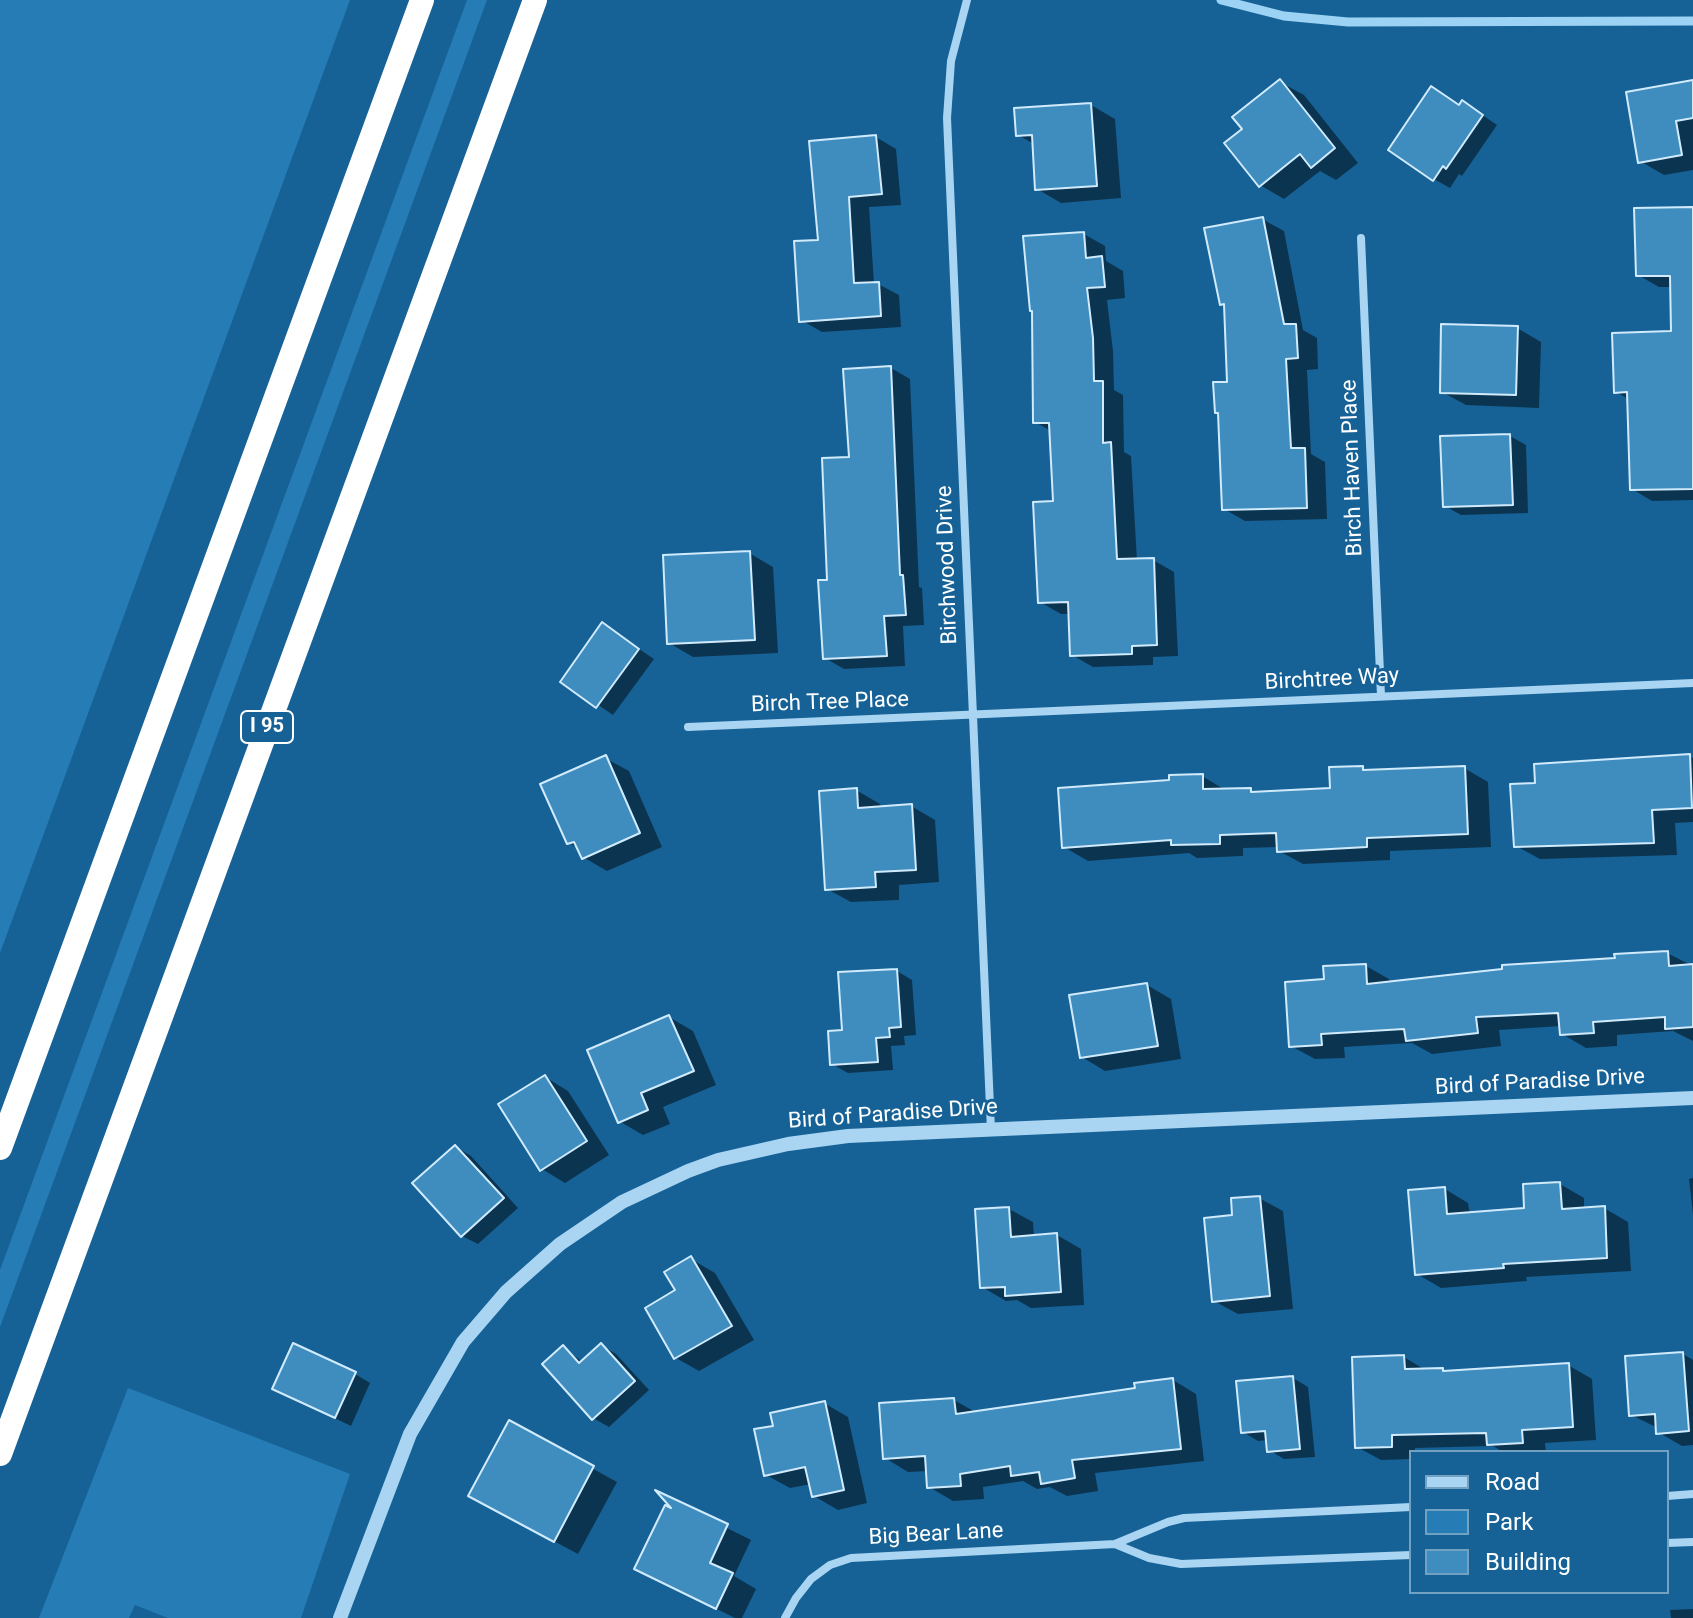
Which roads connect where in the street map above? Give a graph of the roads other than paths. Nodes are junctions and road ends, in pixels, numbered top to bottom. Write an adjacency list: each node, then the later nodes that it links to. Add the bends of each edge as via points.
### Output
1 (422, 0): 11 (highway)
2 (535, 0): 12 (highway, I 95)
3 (967, 0): 7 (street, Birchwood Drive, via 951,61 947,118)
4 (1361, 238): 6 (street, Birch Haven Place)
5 (1693, 683): 6 (street, Birchtree Way)
6 (1381, 696): 7 (street, Birchtree Way)
7 (972, 715): 8 (street, Birch Tree Place); 10 (street, Birchwood Drive)
8 (688, 727)
9 (1693, 1098): 10 (street, Bird of Paradise Drive)
10 (991, 1130): 20 (street, Bird of Paradise Drive, via 818,1139 718,1160 653,1185 560,1244 485,1314 443,1372 397,1462)
11 (0, 1148)
12 (0, 1454)
13 (1693, 1494): 14 (street)
14 (1669, 1496)
15 (1409, 1507): 18 (street, Big Bear Lane, via 1192,1517)
16 (1693, 1542): 17 (street)
17 (1669, 1543)
18 (1115, 1544): 19 (street, Big Bear Lane, via 1181,1564); 21 (street, Big Bear Lane, via 851,1558 811,1579)
19 (1409, 1555)
20 (340, 1618)
21 (785, 1618)

